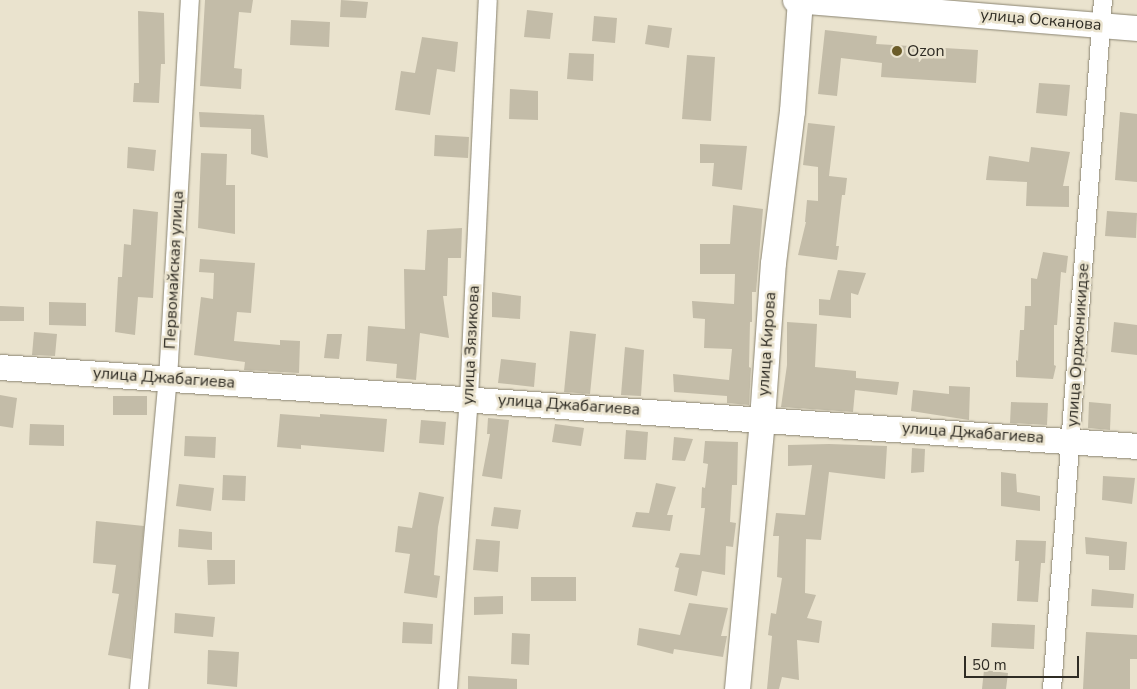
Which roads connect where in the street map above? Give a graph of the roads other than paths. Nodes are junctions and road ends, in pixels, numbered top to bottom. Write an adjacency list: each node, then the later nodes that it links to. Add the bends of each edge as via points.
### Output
1 (190, 0): 9 (street, Первомайская улица)
2 (488, 0): 10 (street, улица Зязикова)
3 (795, 0): 4 (main road, улица Осканова)
4 (800, 0): 6 (main road, улица Осканова); 11 (main road, улица Кирова, via 792,111 773,263)
5 (1103, 0): 6 (street, улица Орджоникидзе)
6 (1102, 25): 7 (main road, улица Осканова); 12 (street, улица Орджоникидзе)
7 (1137, 28)
8 (0, 367): 9 (main road, улица Джабагиева)
9 (168, 379): 10 (main road, улица Джабагиева); 14 (street, Первомайская улица)
10 (469, 398): 11 (main road, улица Джабагиева); 15 (street, улица Зязикова)
11 (762, 419): 12 (main road, улица Джабагиева); 16 (main road, улица Кирова)
12 (1071, 440): 13 (main road, улица Джабагиева); 17 (street, улица Орджоникидзе)
13 (1137, 446)
14 (139, 689)
15 (448, 689)
16 (737, 689)
17 (1052, 689)

